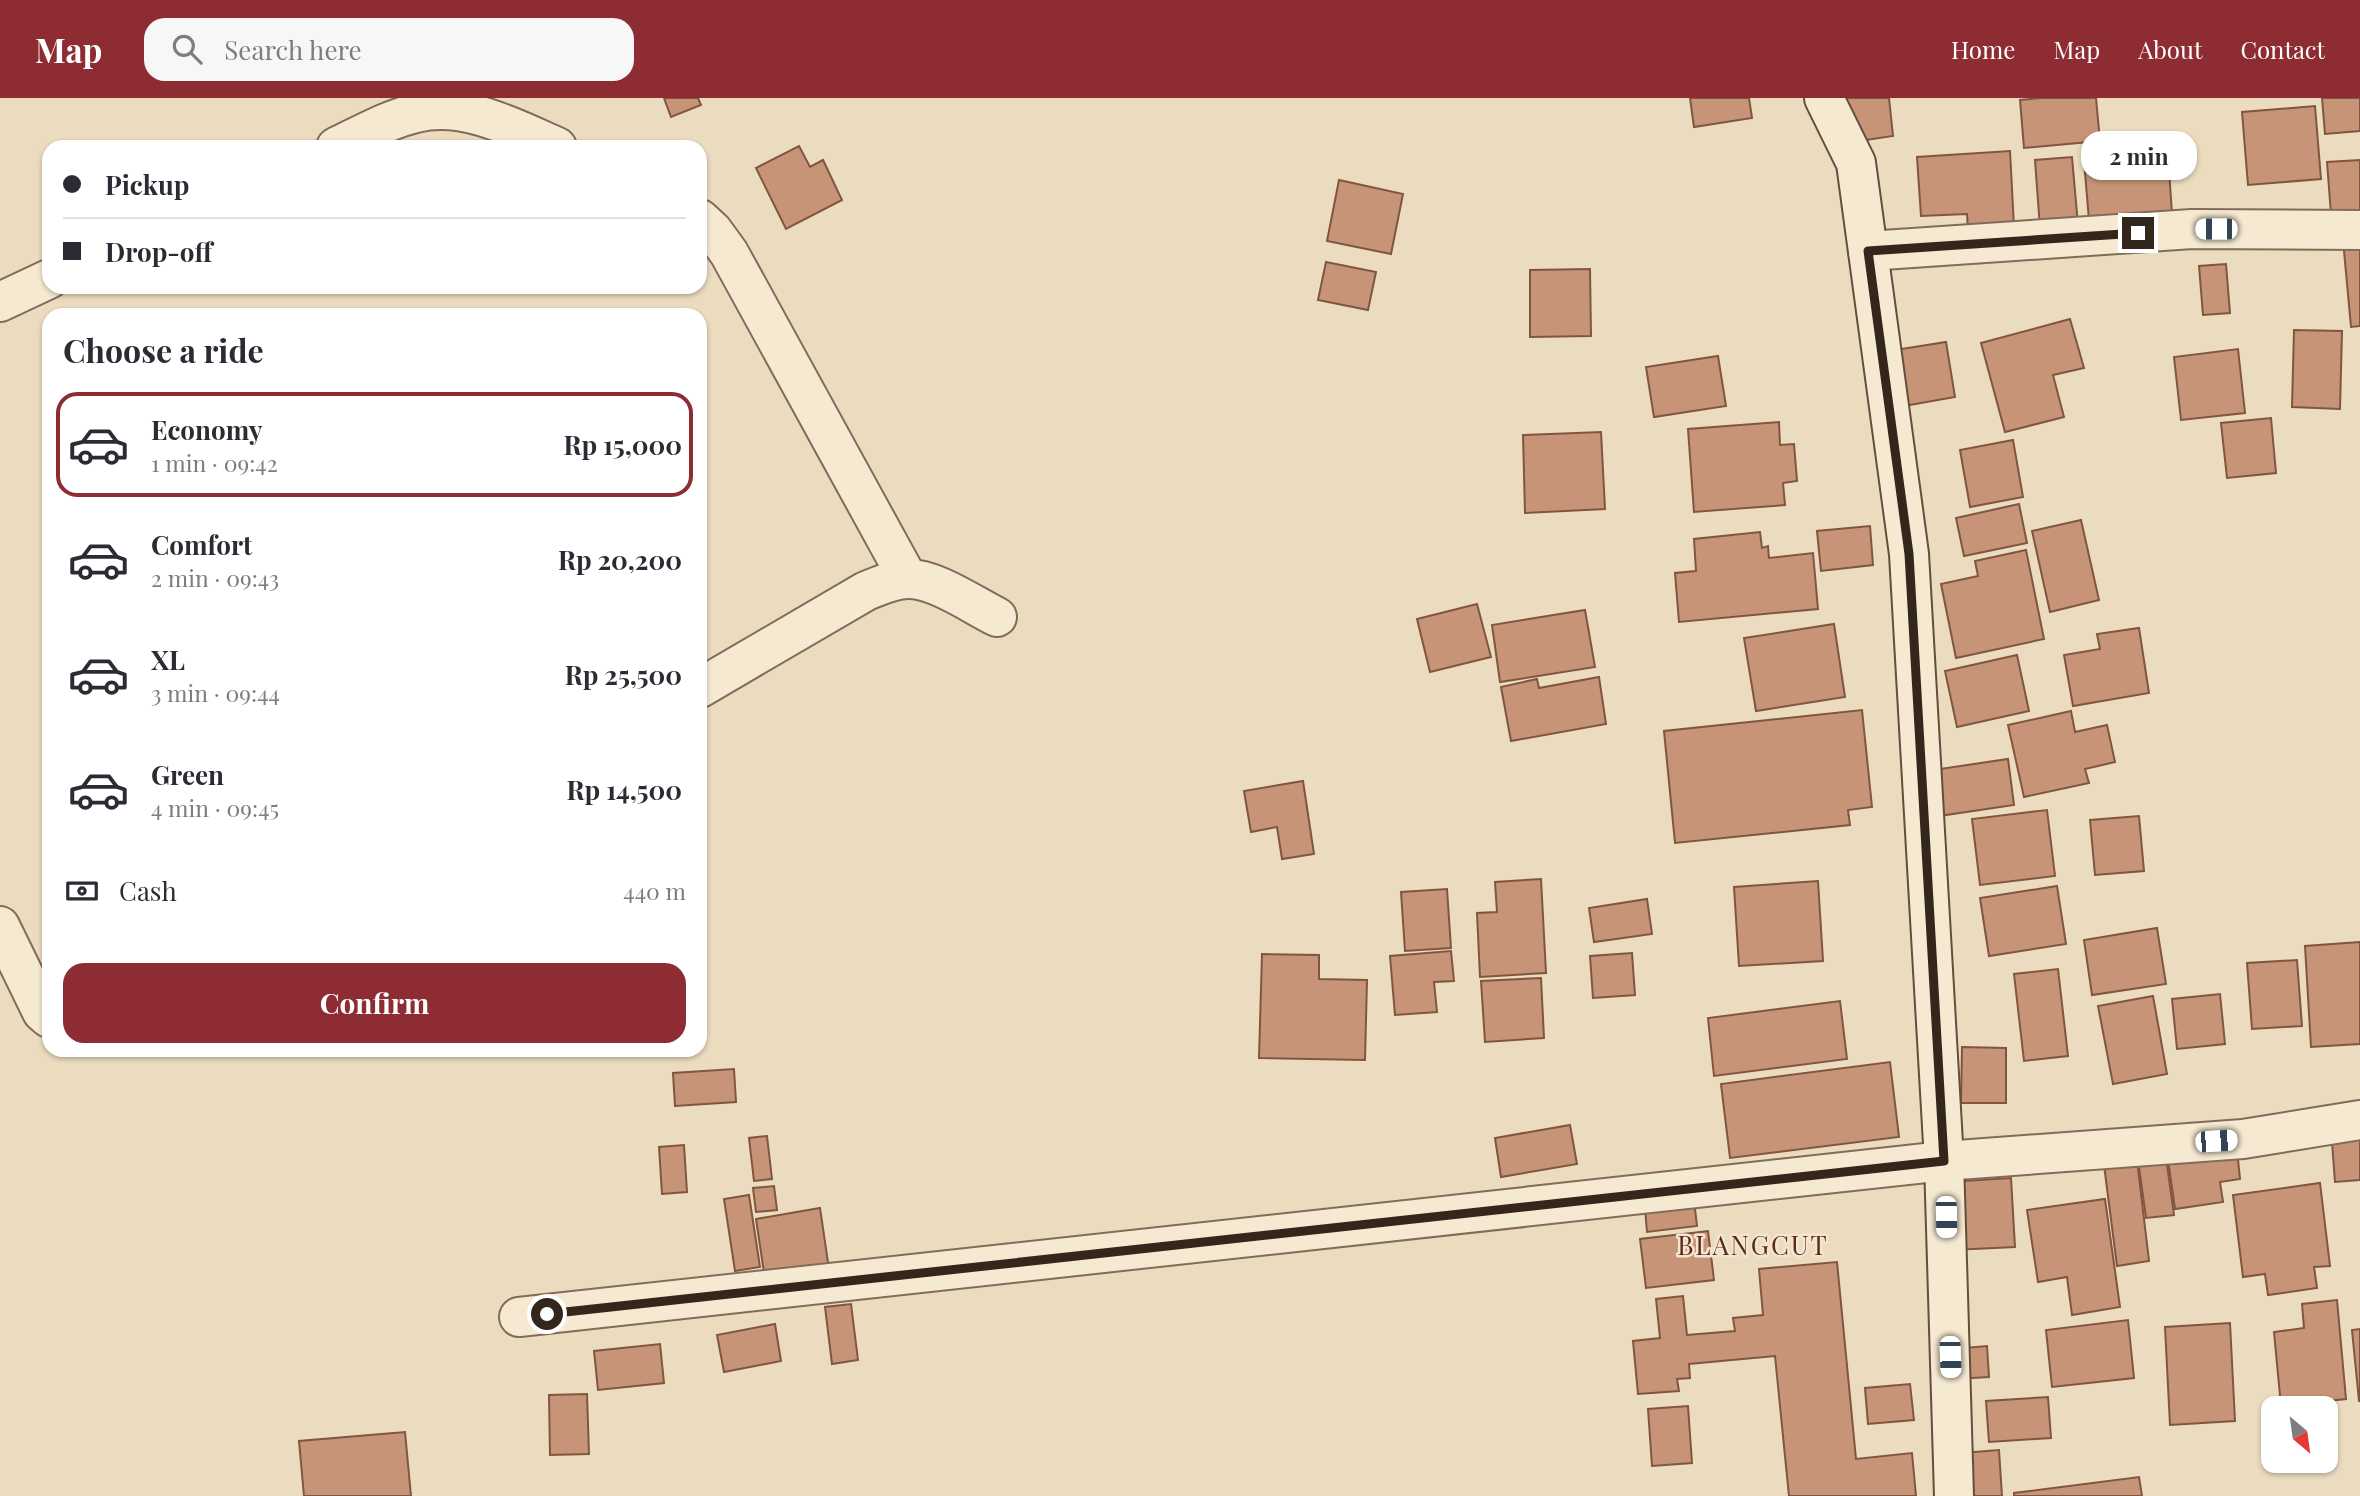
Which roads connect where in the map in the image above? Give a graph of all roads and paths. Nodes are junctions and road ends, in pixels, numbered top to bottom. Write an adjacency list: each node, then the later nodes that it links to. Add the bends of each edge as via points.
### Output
1 (1824, 98): 6 (street, via 1856,163)
2 (352, 140): 3 (street, via 415,113 438,110 466,111)
3 (539, 140)
4 (707, 225): 9 (street, via 729,253)
5 (2360, 230): 6 (street, via 2192,229)
6 (1868, 251): 15 (street, via 1909,554)
7 (42, 282): 8 (street)
8 (0, 302)
9 (908, 579): 10 (street, via 929,582); 11 (street, via 866,591)
10 (998, 617)
11 (707, 684)
12 (0, 926): 13 (street)
13 (42, 1010)
14 (2360, 1120): 15 (street, via 2243,1139)
15 (1944, 1161): 16 (street); 17 (street)
16 (519, 1317)
17 (1954, 1496)

